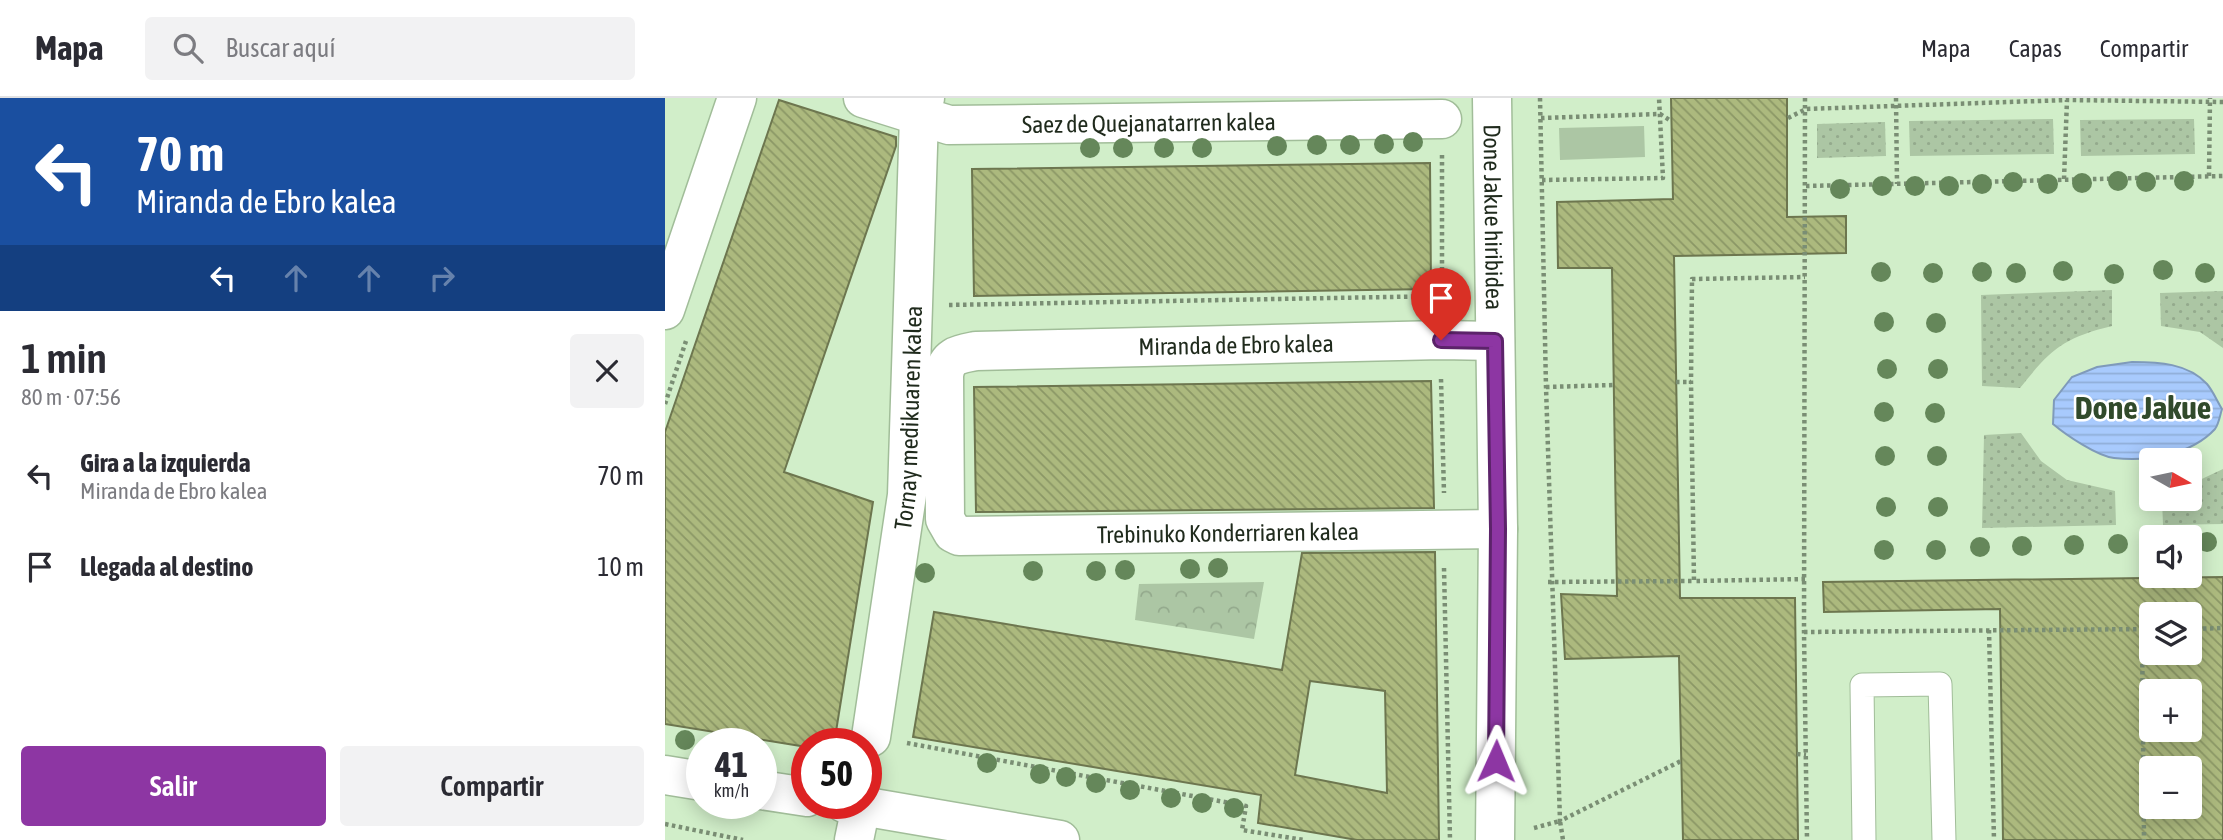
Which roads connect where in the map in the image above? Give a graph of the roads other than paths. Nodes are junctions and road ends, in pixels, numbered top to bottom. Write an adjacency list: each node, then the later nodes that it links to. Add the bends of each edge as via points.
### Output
1 (737, 98): 6 (street)
2 (863, 98): 4 (street, Saez de Quejanatarren kalea)
3 (1492, 98): 7 (street, Done Jakue hiribidea)
4 (922, 107): 5 (street, Saez de Quejanatarren kalea, via 949,125); 11 (street, Tornay medikuaren kalea, via 907,495)
5 (1442, 119)
6 (665, 310)
7 (1495, 341): 8 (street, Miranda de Ebro kalea); 9 (street, Done Jakue hiribidea)
8 (977, 351): 10 (street, Tornay medikuaren kalea, via 949,359 944,374 945,519)
9 (1498, 529): 10 (street, Trebinuko Konderriaren kalea); 16 (street, Done Jakue hiribidea)
10 (959, 536)
11 (872, 728)
12 (665, 775): 13 (street)
13 (686, 778)
14 (879, 819): 15 (street)
15 (1061, 840)
16 (1495, 840)
17 (1864, 840): 18 (lane, via 1862,685 1940,684)
18 (1944, 840)

